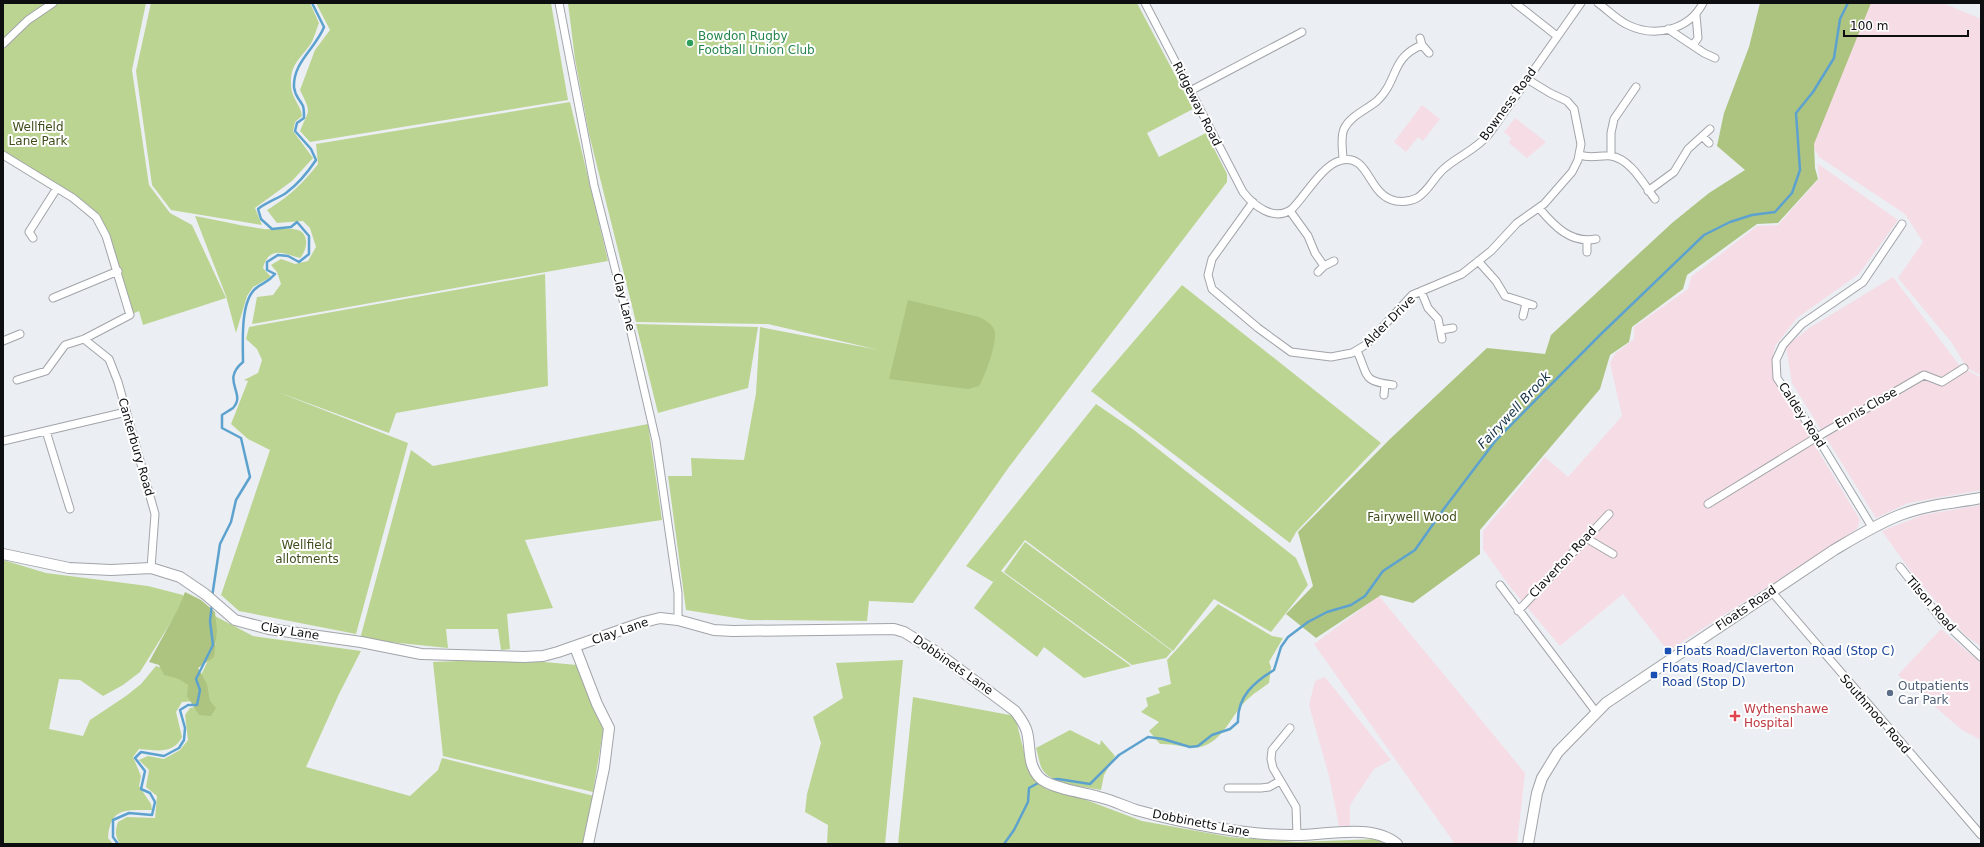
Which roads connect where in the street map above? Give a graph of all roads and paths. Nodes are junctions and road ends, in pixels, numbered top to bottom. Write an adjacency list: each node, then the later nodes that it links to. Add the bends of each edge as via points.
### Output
1 (54, 3): 12 (street, via 28,20)
2 (559, 3): 74 (street, Clay Lane, via 594,185 656,441 678,594)
3 (1145, 3): 18 (street, Ridgeway Road)
4 (1515, 3): 11 (street)
5 (1582, 3): 11 (street, Bowness Road)
6 (1598, 3): 9 (street, via 1624,23 1634,27 1649,31)
7 (1703, 3): 8 (street)
8 (1696, 14): 9 (street, via 1685,23); 13 (street, via 1698,38)
9 (1668, 29): 13 (street)
10 (1302, 32): 18 (street)
11 (1557, 36): 16 (street, Bowness Road)
12 (3, 44)
13 (1693, 45): 15 (street)
14 (1429, 53): 27 (street, via 1421,41 1405,54 1380,98 1347,124 1342,136)
15 (1715, 58)
16 (1527, 79): 25 (street, Alder Drive, via 1564,99 1573,107 1581,140); 27 (street, Bowness Road, via 1485,138 1468,153 1446,166 1424,192 1414,199 1398,201 1387,198 1376,189 1362,167 1353,161)
17 (1636, 87): 20 (street)
18 (1190, 91): 31 (street, Ridgeway Road, via 1239,185)
19 (1620, 95): 20 (street)
20 (1626, 100): 26 (street, via 1612,125)
21 (1710, 129): 22 (street)
22 (1703, 137): 23 (street); 29 (street, via 1688,149 1674,172)
23 (1709, 143)
24 (3, 155): 28 (street)
25 (1580, 155): 26 (street); 32 (street, Alder Drive, via 1572,172)
26 (1611, 156): 29 (street, via 1630,167)
27 (1343, 160): 33 (street, via 1327,168)
28 (57, 188): 35 (street, via 29,232); 42 (street, via 96,217 106,236)
29 (1648, 190): 30 (street)
30 (1655, 199)
31 (1253, 202): 33 (street, via 1272,213); 53 (street, Alder Drive, via 1212,260 1208,275 1212,289 1291,352 1331,357)
32 (1539, 208): 36 (street, via 1560,230 1570,236); 40 (street, Alder Drive, via 1520,221)
33 (1290, 211): 41 (street, via 1308,236)
34 (1902, 224): 59 (street, Caldey Road, via 1863,282 1802,324 1783,345 1776,360 1777,378)
35 (33, 238)
36 (1587, 240): 37 (street); 38 (street)
37 (1596, 240)
38 (1587, 252)
39 (1334, 261): 41 (street)
40 (1478, 261): 44 (street, Alder Drive, via 1460,275); 46 (street, via 1496,281 1505,296 1529,304)
41 (1324, 266): 43 (street)
42 (118, 271): 45 (street); 51 (street, via 130,315)
43 (1318, 272)
44 (1421, 291): 48 (street, via 1428,308 1438,319); 53 (street, Alder Drive, via 1407,300 1372,340)
45 (53, 298)
46 (1523, 316)
47 (1453, 328): 48 (street)
48 (1441, 330): 50 (street)
49 (20, 334): 52 (street)
50 (1442, 339)
51 (84, 340): 55 (street, via 65,345 46,371); 57 (street, Canterbury Road, via 109,359)
52 (3, 341)
53 (1357, 351): 56 (street, via 1368,378 1373,382 1389,385)
54 (1964, 368): 59 (street, Ennis Close, via 1942,382 1924,375)
55 (17, 380)
56 (1384, 395)
57 (126, 412): 58 (street); 70 (street, Canterbury Road, via 155,514)
58 (46, 431): 60 (street); 63 (street)
59 (1817, 437): 62 (street, Ennis Close); 65 (street, Caldey Road)
60 (3, 441)
61 (1981, 498): 65 (street, Floats Road, via 1926,508)
62 (1708, 504)
63 (70, 509)
64 (1609, 514): 66 (street, Claverton Road)
65 (1872, 527): 72 (street, Floats Road)
66 (1586, 538): 68 (street); 73 (street, Claverton Road)
67 (3, 554): 70 (street, Clay Lane, via 69,568)
68 (1613, 554)
69 (1900, 567): 76 (street, Tilson Road, via 1942,620)
70 (151, 568): 75 (street, Clay Lane, via 180,576 235,620 269,629 361,642 421,654 524,657 548,655)
71 (1500, 585): 73 (street)
72 (1771, 591): 77 (street, Floats Road, via 1606,702); 82 (street, Southmoor Road)
73 (1518, 611): 77 (street)
74 (678, 620): 75 (street, Clay Lane, via 660,618 644,622); 80 (street, Dobbinets Lane, via 714,630 733,632 894,629 904,632 935,651 1016,711 1027,733 1032,768 1040,778)
75 (575, 647): 84 (street, via 609,728 604,768)
76 (1981, 656)
77 (1596, 712): 86 (street, Floats Road, via 1558,752 1542,778)
78 (1290, 728): 79 (street, via 1272,750 1273,768)
79 (1280, 781): 81 (street, via 1265,788); 83 (street, via 1296,807)
80 (1054, 786): 83 (street, Dobbinetts Lane, via 1176,820 1266,834)
81 (1228, 788)
82 (1981, 835)
83 (1297, 836): 85 (street, Dobbinetts Lane, via 1345,831 1365,832 1382,835)
84 (588, 844)
85 (1397, 844)
86 (1528, 844)

